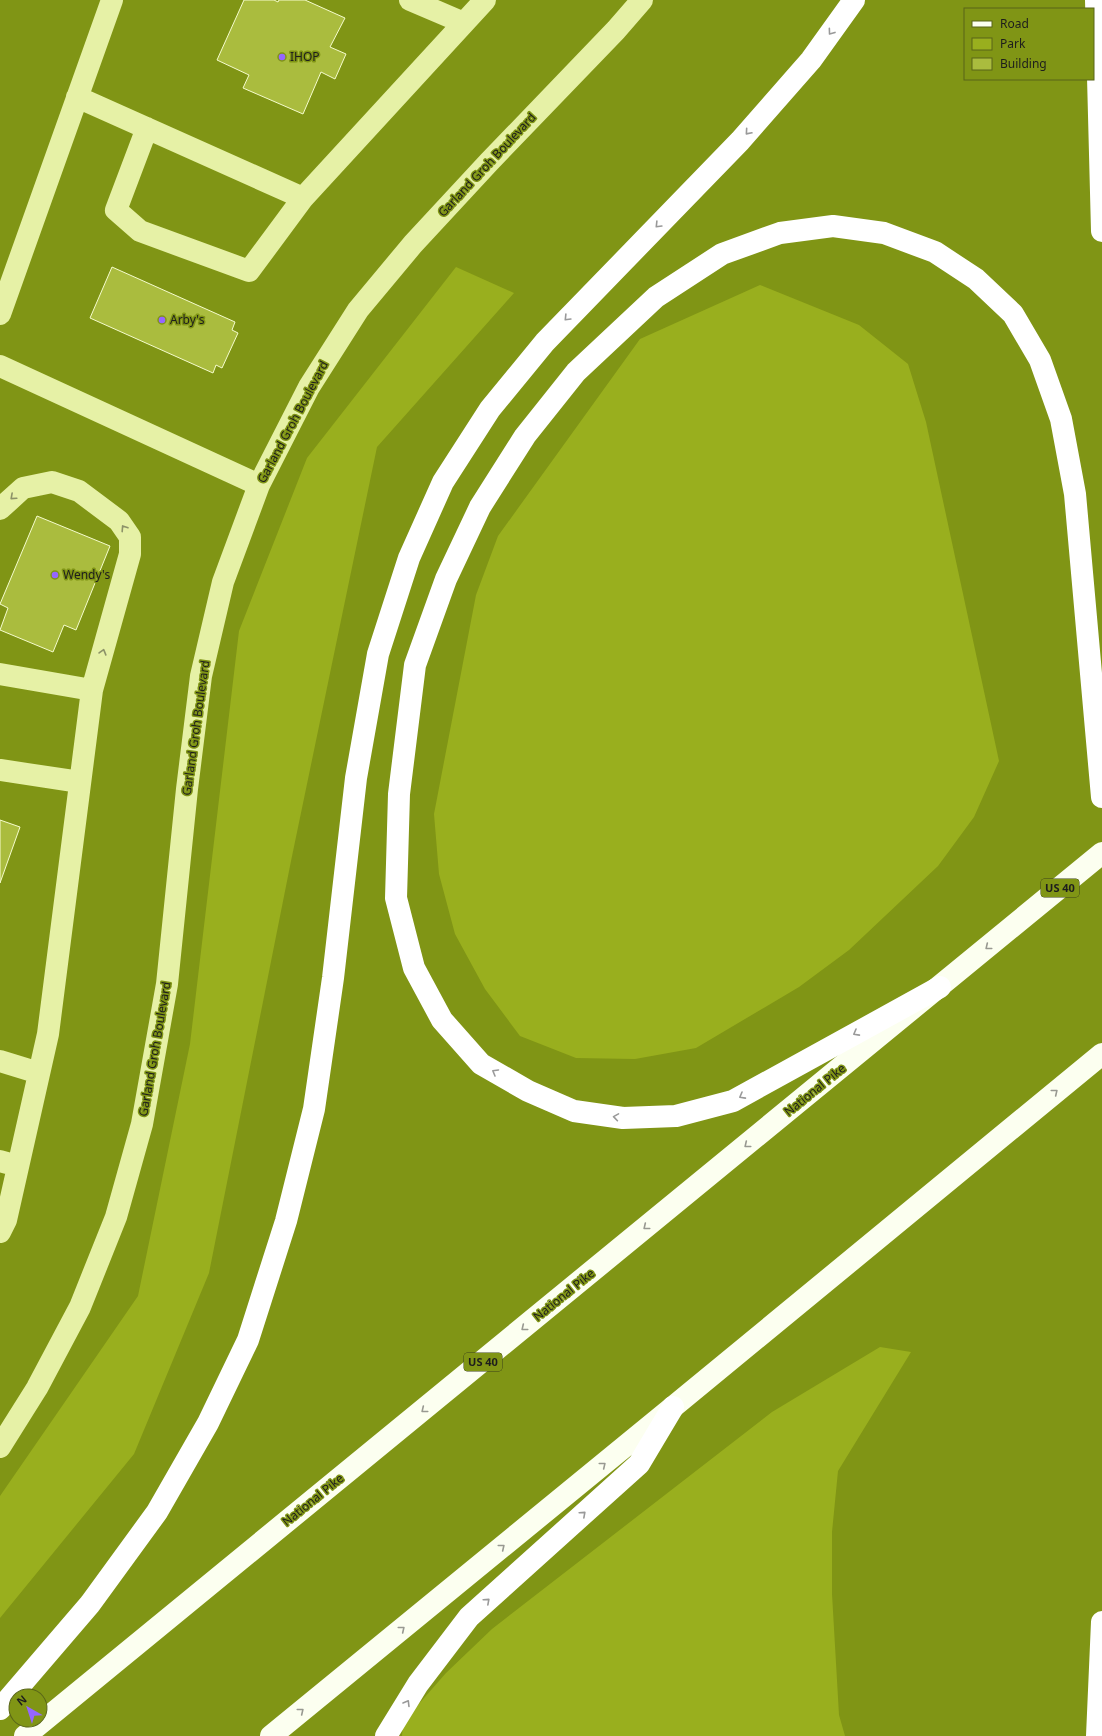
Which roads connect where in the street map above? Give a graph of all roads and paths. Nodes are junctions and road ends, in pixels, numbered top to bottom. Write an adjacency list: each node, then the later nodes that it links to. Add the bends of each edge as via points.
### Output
1 (112, 0): 8 (street)
2 (410, 0): 7 (street)
3 (486, 0): 7 (street)
4 (642, 0): 14 (street, Garland Groh Boulevard, via 488,162 413,244 358,310 309,387)
5 (854, 0): 33 (highway, one-way to 33, via 811,60 740,141 545,342 490,409 443,482 409,558 378,654 356,778 333,978 314,1109 286,1221 248,1340 208,1423 158,1512 90,1604)
6 (1096, 0): 11 (highway)
7 (464, 23): 10 (street)
8 (77, 97): 9 (street); 12 (street)
9 (147, 128): 10 (street); 10 (street, via 116,210 140,231 249,271)
10 (303, 198)
11 (1102, 231)
12 (0, 314)
13 (0, 366): 14 (street)
14 (259, 486): 31 (street, Garland Groh Boulevard, via 223,582 201,676 167,984 142,1124 116,1217 80,1307 37,1388)
15 (0, 509): 17 (street, one-way to 15, via 130,554 130,537 119,521 79,491 52,482 23,488)
16 (0, 674): 17 (street)
17 (92, 690): 20 (street)
18 (0, 770): 19 (street)
19 (41, 777): 20 (street); 21 (street, via 20,788)
20 (80, 782): 27 (street, via 48,1034)
21 (0, 786)
22 (1102, 798): 24 (highway, one-way to 22, via 733,1101 676,1116 623,1118 567,1108 528,1091 481,1064 442,1020 414,968 396,898 399,794 415,665 446,579 480,507 525,436 576,372 656,297 722,254 780,233 833,226 884,233 935,252 976,279 1013,314 1040,360 1061,419 1074,494)
23 (1102, 853): 24 (main road, National Pike / US 40, one-way to 24)
24 (940, 987): 34 (main road, National Pike / US 40, one-way to 34)
25 (1102, 1054): 30 (main road, one-way to 25)
26 (0, 1062): 27 (street)
27 (39, 1073): 28 (street)
28 (9, 1163): 29 (street, via 6,1220)
29 (0, 1232)
30 (673, 1407): 35 (main road, one-way to 30); 36 (highway, one-way to 30, via 418,1684 469,1617 639,1464)
31 (0, 1447)
32 (1102, 1622): 37 (highway)
33 (0, 1709)
34 (26, 1736)
35 (271, 1736)
36 (386, 1736)
37 (1096, 1736)

